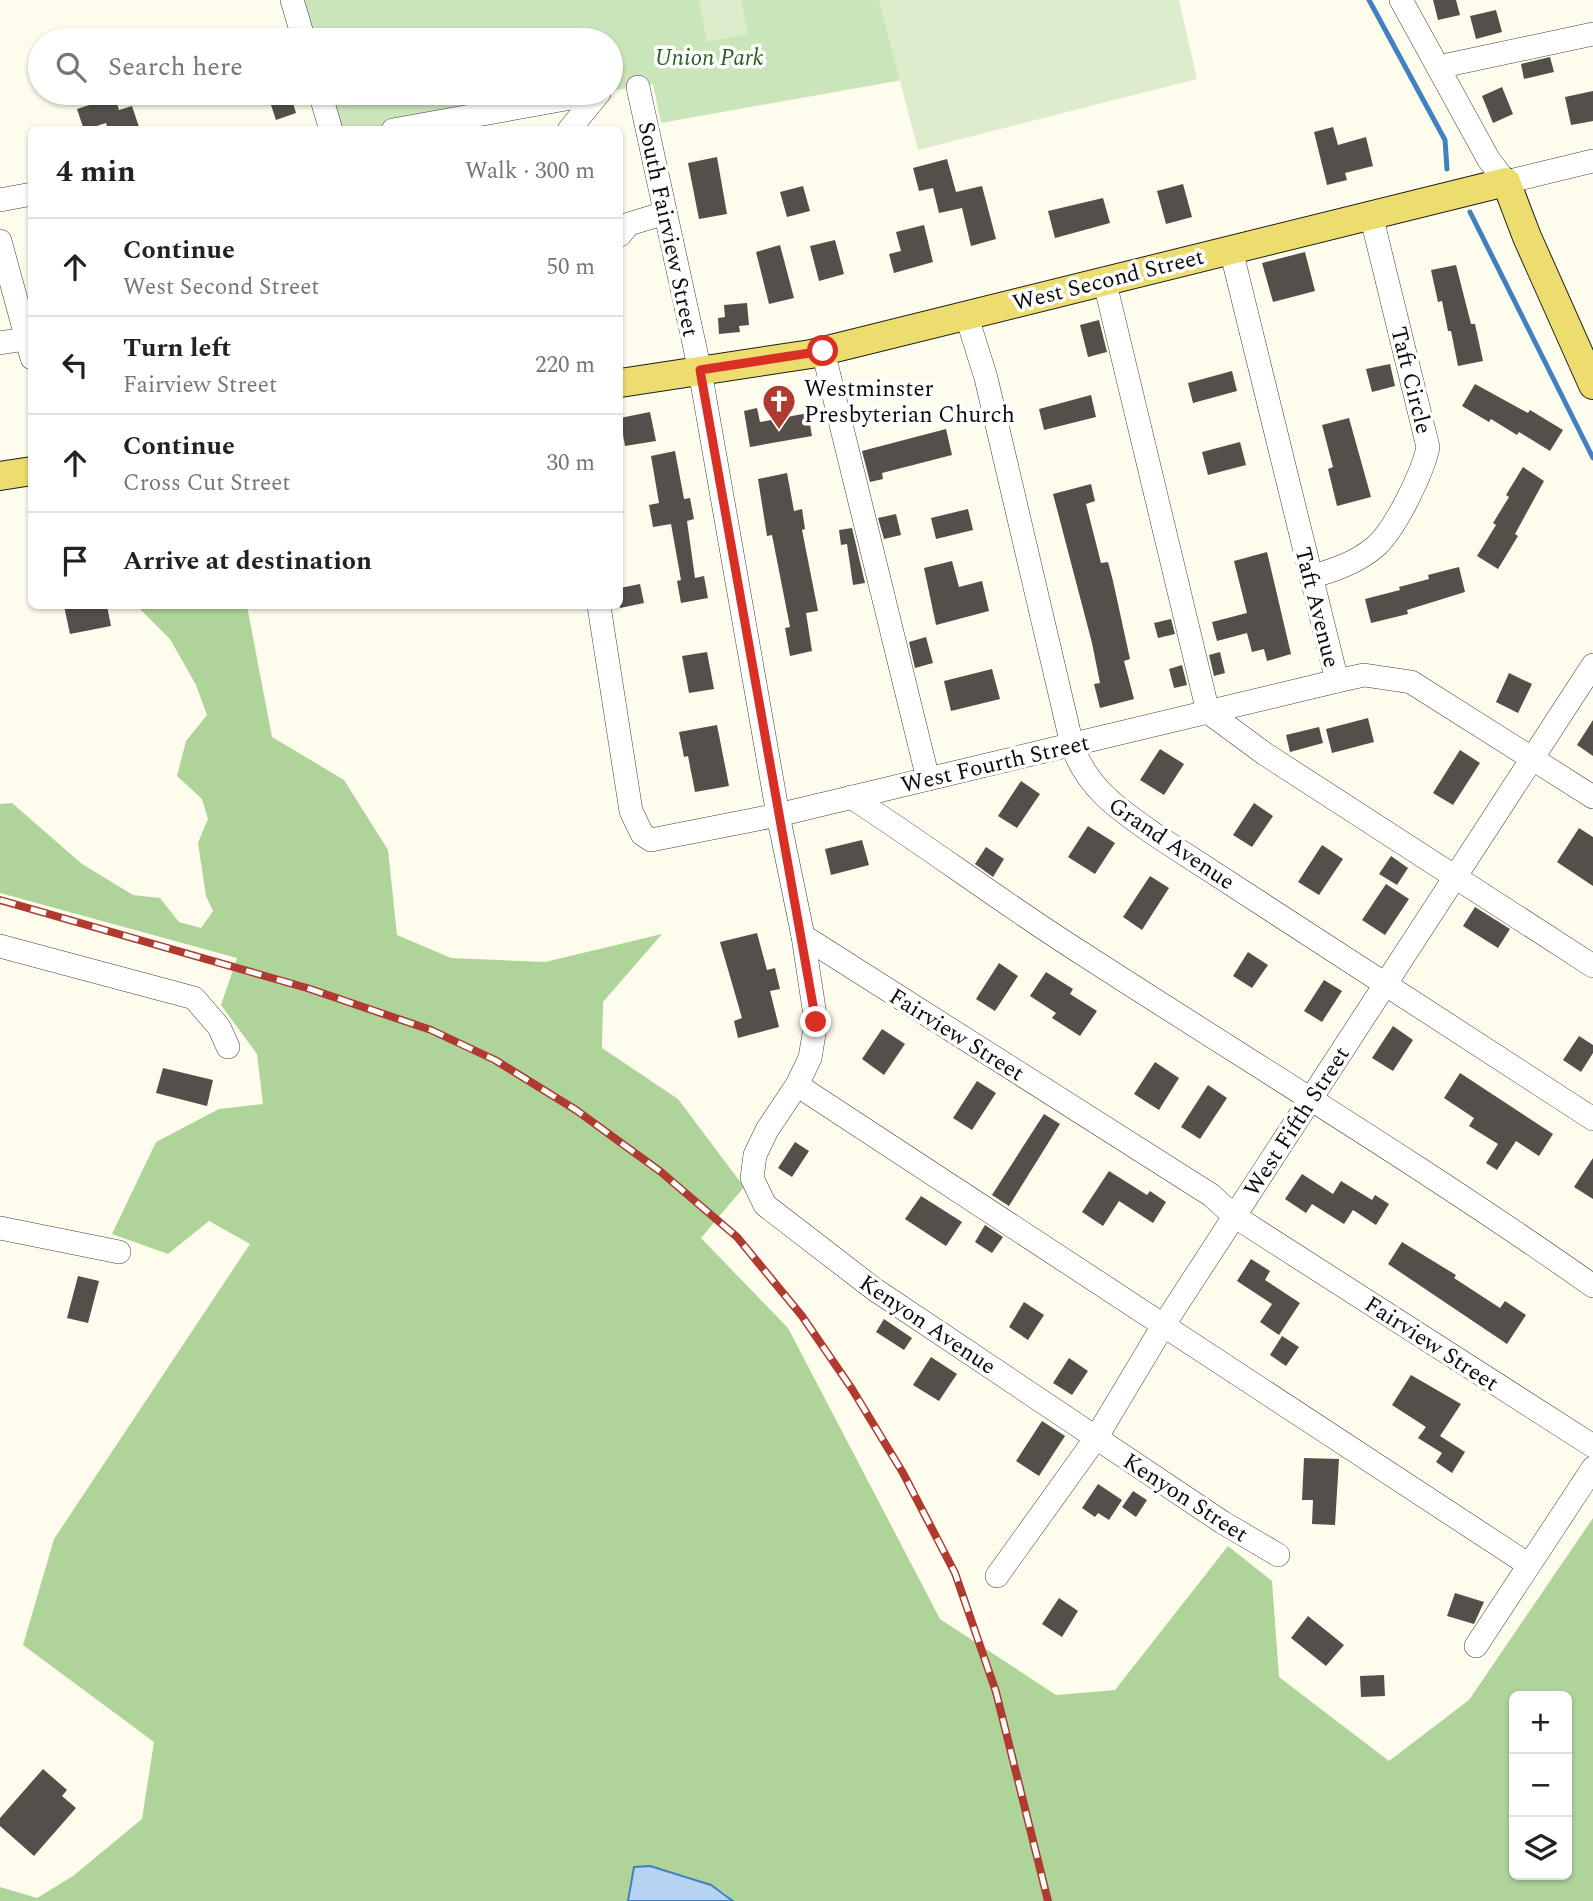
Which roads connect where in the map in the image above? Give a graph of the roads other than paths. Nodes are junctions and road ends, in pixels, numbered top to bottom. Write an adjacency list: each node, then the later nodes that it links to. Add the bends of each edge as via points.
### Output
1 (292, 0): 3 (street)
2 (1401, 0): 5 (street)
3 (300, 28)
4 (1593, 34): 5 (street)
5 (1438, 67): 14 (street)
6 (638, 86): 17 (street, South Fairview Street)
7 (324, 105): 10 (street)
8 (533, 105): 11 (street)
9 (590, 105): 12 (street)
10 (330, 126)
11 (415, 126)
12 (572, 126)
13 (1593, 161): 14 (street, West Second Street)
14 (1506, 182): 18 (main road, West Second Street); 30 (main road)
15 (28, 195): 16 (street)
16 (0, 200)
17 (665, 213): 19 (street, via 629,225); 28 (street, South Fairview Street)
18 (1371, 215): 21 (main road, West Second Street); 33 (street, Taft Circle, via 1428,447 1424,469 1377,546 1344,567)
19 (623, 232)
20 (0, 241): 24 (street)
21 (1231, 250): 22 (main road, West Second Street); 33 (street, Taft Avenue)
22 (1104, 279): 23 (main road, West Second Street); 37 (street)
23 (966, 314): 27 (main road, West Second Street); 38 (street, Grand Avenue, via 986,378)
24 (28, 338)
25 (0, 343): 26 (street)
26 (28, 345)
27 (823, 351): 28 (main road, West Second Street); 40 (street)
28 (700, 370): 29 (main road, West Second Street); 43 (street)
29 (623, 383)
30 (1593, 385)
31 (28, 472): 32 (main road)
32 (0, 476)
33 (1311, 577): 36 (street, Taft Avenue)
34 (599, 609): 43 (street, West Fourth Street, via 631,811 642,834 652,840)
35 (1593, 665): 39 (street, West Fifth Street)
36 (1337, 681): 37 (street, West Fourth Street); 39 (street, Taft Avenue, via 1364,675 1412,682)
37 (1208, 712): 38 (street, West Fourth Street); 44 (street)
38 (1072, 745): 40 (street, West Fourth Street); 48 (street, Grand Avenue, via 1087,776 1106,800)
39 (1533, 757): 42 (street, Taft Avenue); 44 (street, West Fifth Street)
40 (928, 779): 41 (street, West Fourth Street)
41 (851, 797): 43 (street, West Fourth Street); 51 (street, via 996,898)
42 (1593, 797)
43 (778, 815): 45 (street)
44 (1454, 876): 47 (street); 48 (street, West Fifth Street)
45 (803, 936): 50 (street, via 816,1022 810,1058); 53 (street, Fairview Street, via 1211,1195)
46 (0, 946): 49 (street, via 194,998 219,1027)
47 (1593, 966)
48 (1386, 983): 51 (street, West Fifth Street); 52 (street, Grand Avenue)
49 (228, 1047)
50 (797, 1085): 57 (street); 58 (street, Kenyon Avenue, via 755,1155 752,1178 765,1205 874,1289)
51 (1310, 1100): 53 (street, West Fifth Street); 56 (street)
52 (1593, 1119)
53 (1234, 1216): 57 (street, West Fifth Street); 59 (street, Fairview Street)
54 (0, 1228): 55 (street)
55 (119, 1252)
56 (1593, 1286)
57 (1163, 1325): 58 (street, West Fifth Street); 62 (street)
58 (1096, 1438): 61 (street, Kenyon Street); 63 (street, West Fifth Street)
59 (1593, 1446)
60 (1593, 1468): 62 (street)
61 (1278, 1555)
62 (1529, 1565): 64 (street)
63 (997, 1576)
64 (1476, 1646)

